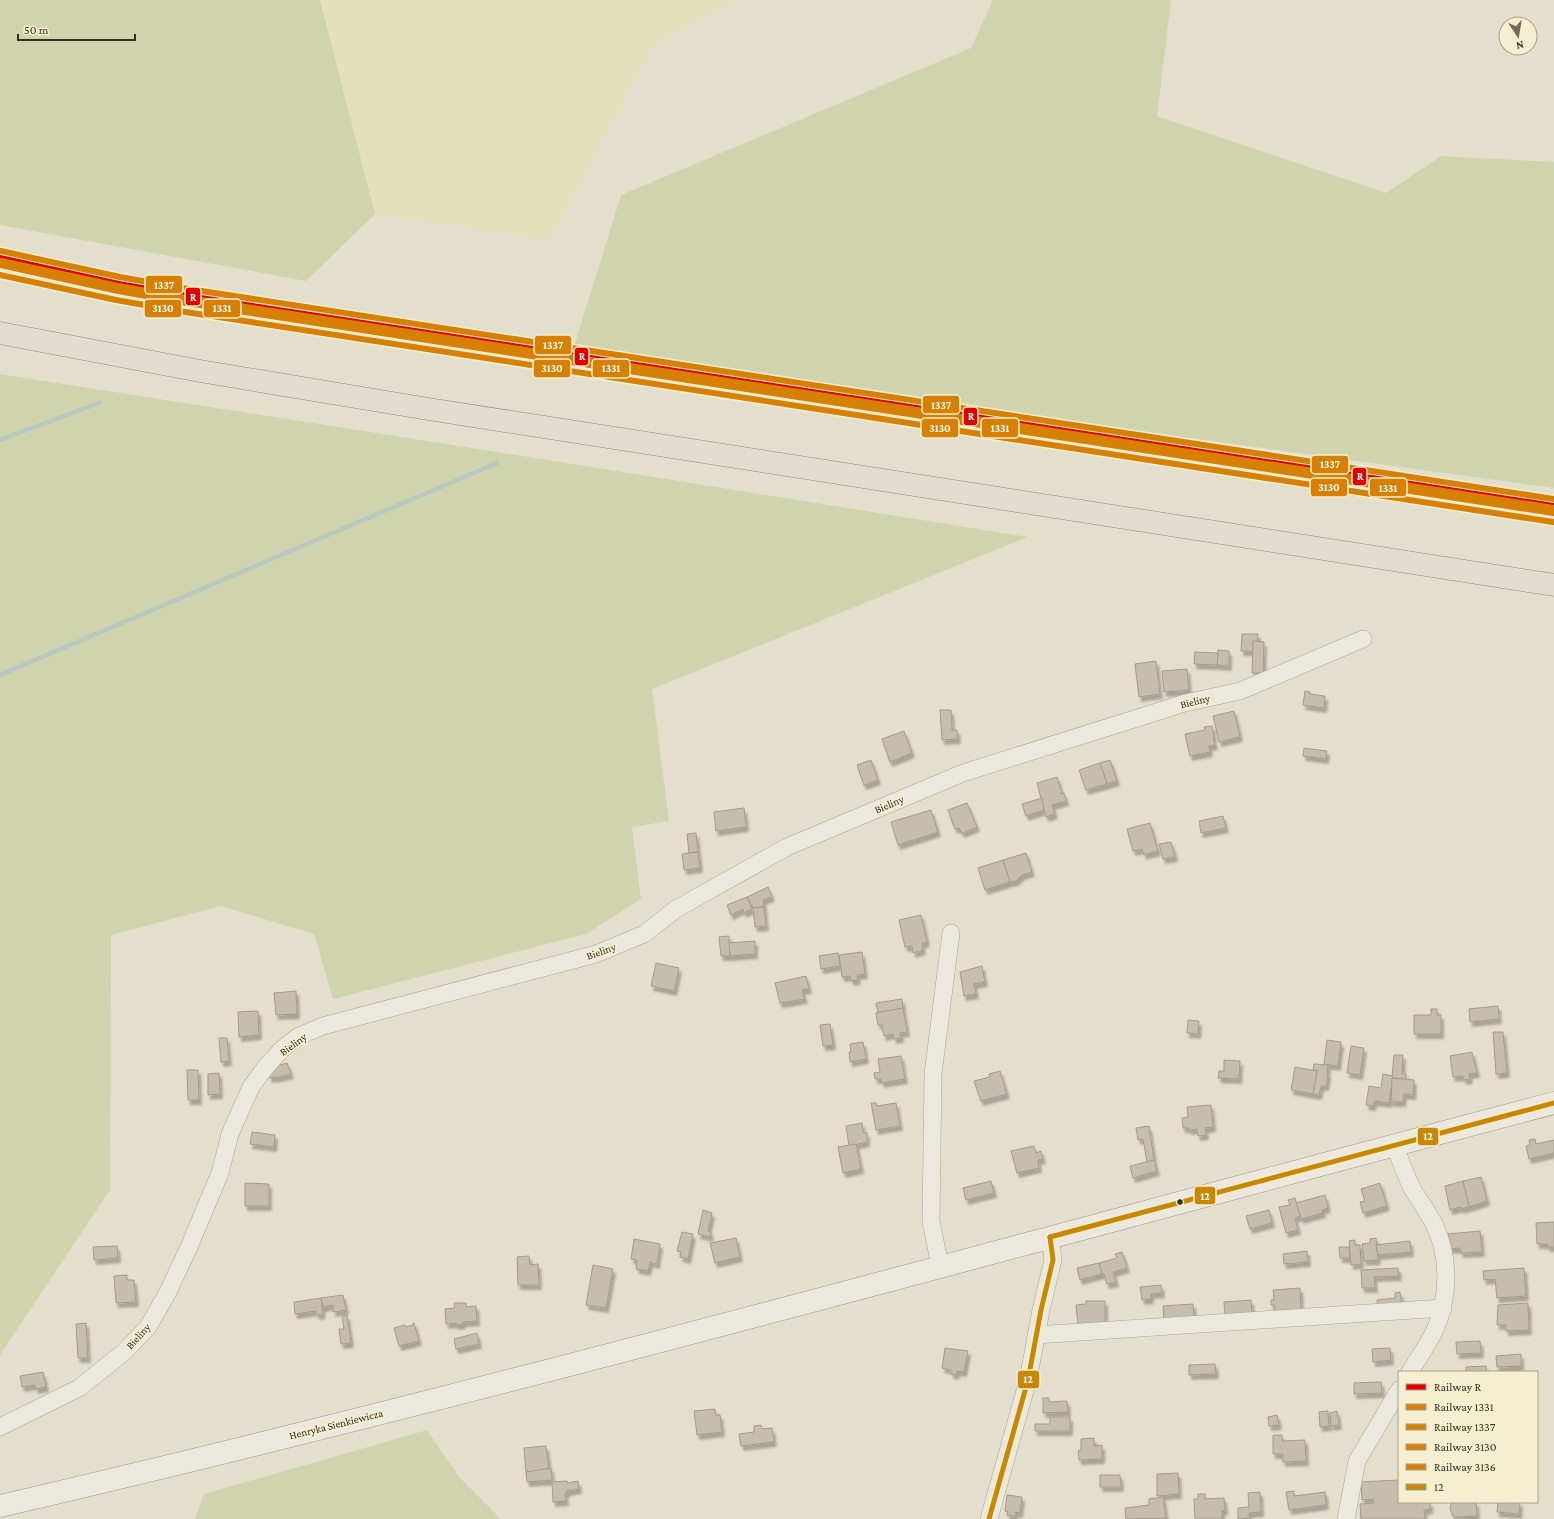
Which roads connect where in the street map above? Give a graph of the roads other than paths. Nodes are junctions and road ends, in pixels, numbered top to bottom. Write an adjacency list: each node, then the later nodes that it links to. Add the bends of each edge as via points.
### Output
1 (0, 333): 2 (main road, via 200,371 415,406)
2 (1554, 585)
3 (1362, 639): 13 (street, Bieliny, via 1240,691 1185,703 963,773 787,847 676,909 644,934 596,954 323,1026 300,1036 282,1049 251,1087 230,1134 220,1173 189,1247 148,1327 123,1353 79,1388)
4 (951, 933): 8 (street, via 933,1074 931,1221)
5 (1554, 1103): 6 (main road, Henryka Sienkiewicza)
6 (1395, 1145): 7 (main road, Henryka Sienkiewicza); 9 (street, via 1414,1191 1436,1227 1444,1254 1446,1283)
7 (1050, 1237): 8 (main road, Henryka Sienkiewicza); 10 (street, via 1053,1260)
8 (940, 1266): 14 (main road, Henryka Sienkiewicza, via 178,1465)
9 (1443, 1308): 10 (street); 11 (street, via 1435,1330)
10 (1036, 1335): 15 (street, via 1028,1380)
11 (1411, 1371)
12 (1398, 1392): 16 (street, via 1357,1461)
13 (0, 1427)
14 (0, 1506)
15 (989, 1519)
16 (1346, 1519)

